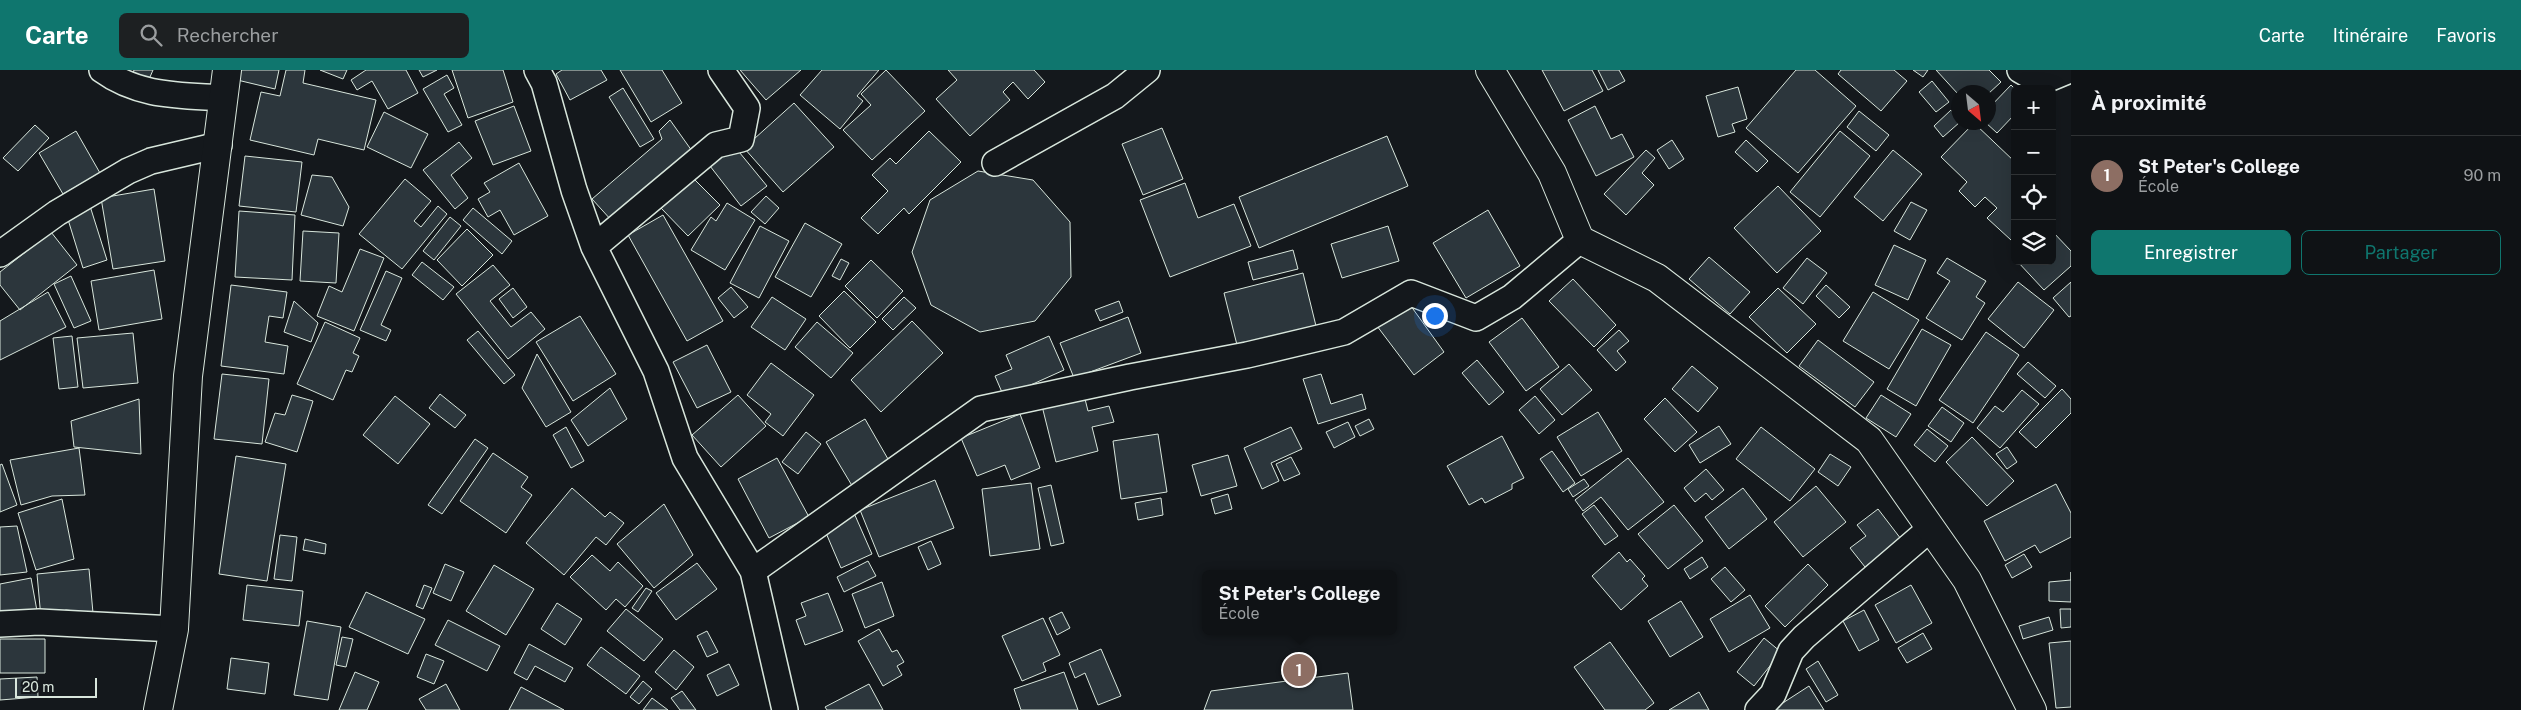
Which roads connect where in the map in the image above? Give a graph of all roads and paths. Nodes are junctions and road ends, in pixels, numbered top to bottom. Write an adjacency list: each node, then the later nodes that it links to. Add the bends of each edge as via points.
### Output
1 (102, 70): 9 (street, via 115,79 148,92)
2 (227, 70): 9 (main road)
3 (537, 70): 13 (street, via 544,83 574,190)
4 (721, 70): 13 (street, via 747,108 741,140 716,145)
5 (1147, 70): 11 (street, via 1114,96)
6 (1490, 70): 12 (main road, via 1552,173)
7 (2020, 70): 8 (street, via 2041,82)
8 (2070, 70)
9 (224, 98): 10 (main road)
10 (219, 145): 14 (street, via 151,161 128,171 57,214); 18 (main road, via 188,376)
11 (995, 163)
12 (1580, 240): 15 (main road, via 1656,278 1869,440); 16 (street, via 1512,297 1476,318 1412,293 1344,332 981,409)
13 (594, 247): 16 (street, via 656,371 685,458)
14 (0, 254)
15 (1930, 528): 21 (street, via 1804,637 1791,651 1773,694); 22 (main road, via 1967,580)
16 (752, 571): 20 (street)
17 (0, 624): 18 (street, via 39,622)
18 (174, 629): 19 (main road)
19 (158, 710)
20 (785, 710)
21 (1758, 710)
22 (2032, 710)

